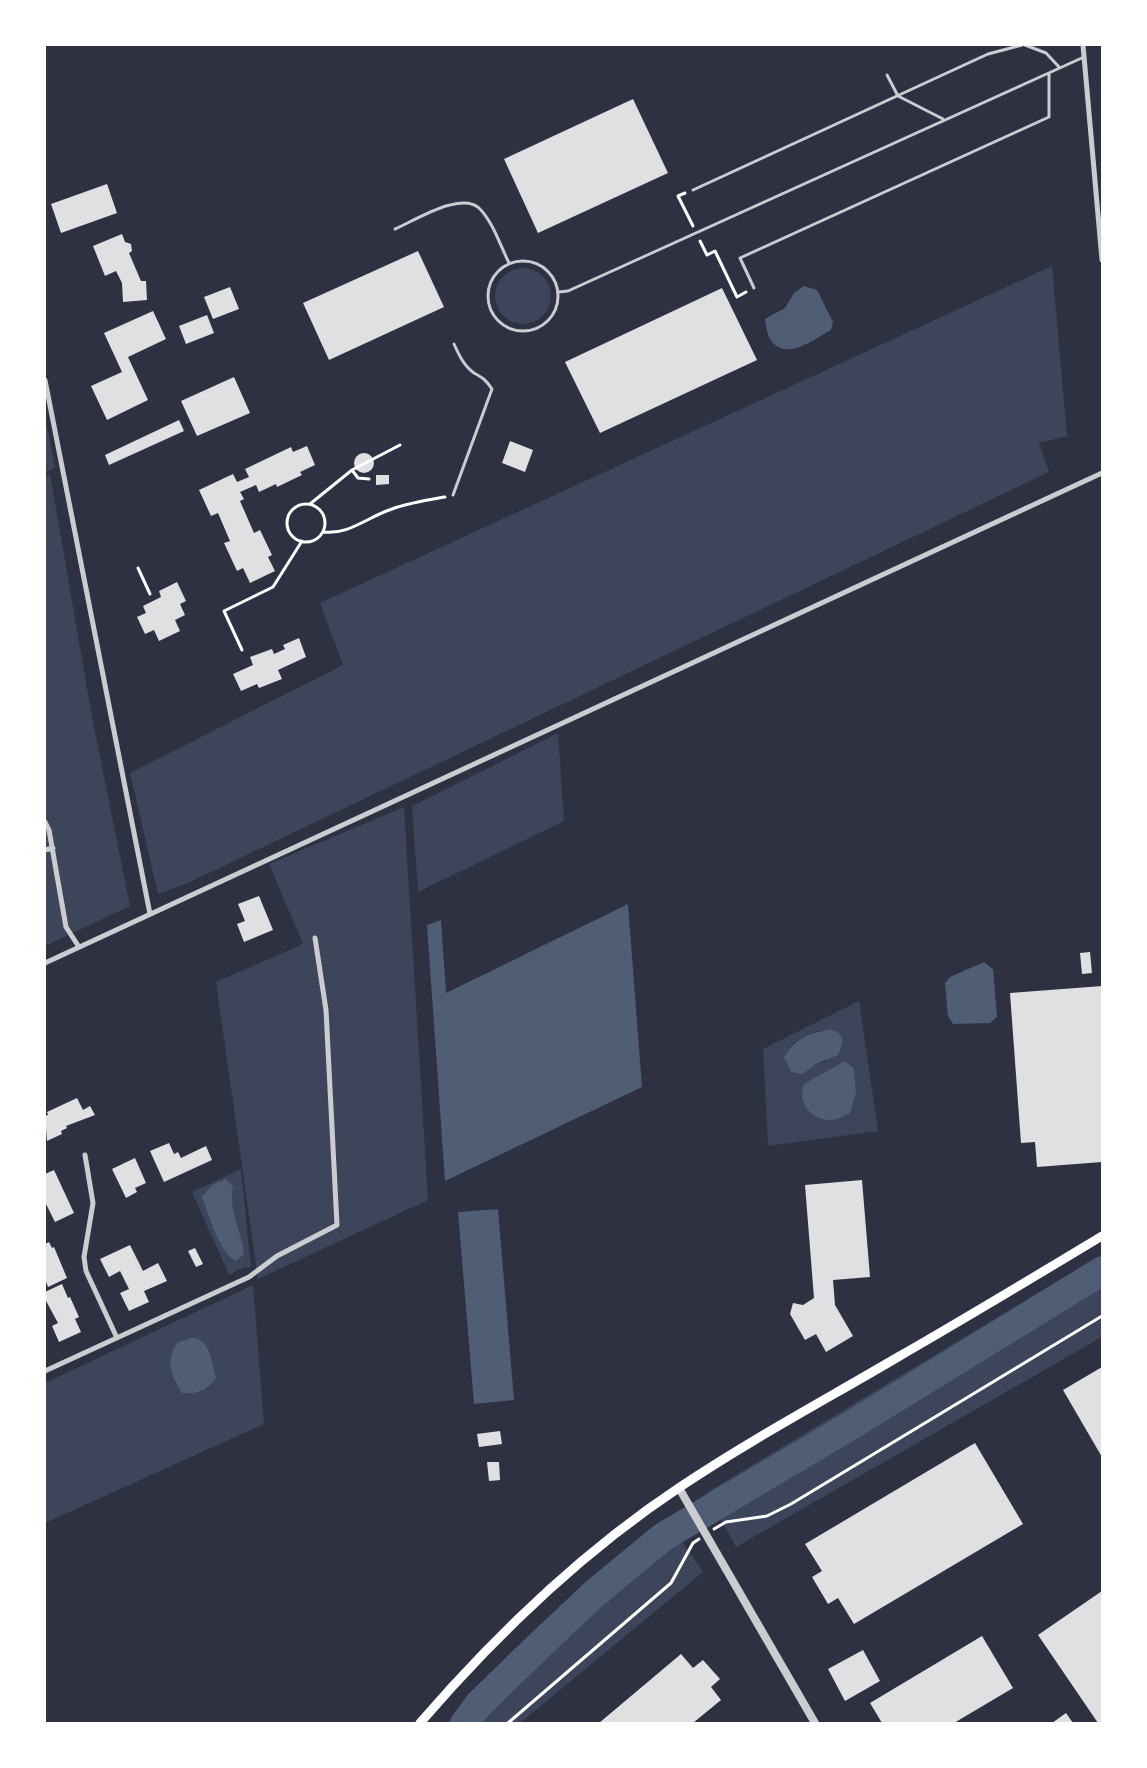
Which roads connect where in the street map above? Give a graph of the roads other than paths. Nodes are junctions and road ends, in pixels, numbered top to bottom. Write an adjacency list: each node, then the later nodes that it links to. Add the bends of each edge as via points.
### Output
1 (1024, 45): 4 (lane, via 1046,54); 7 (lane, via 988,54)
2 (1083, 45): 3 (street)
3 (1084, 57): 4 (lane); 11 (street)
4 (1060, 68): 5 (lane)
5 (1049, 73): 8 (lane); 13 (lane, via 1049,117 740,258)
6 (887, 74): 7 (lane)
7 (898, 96): 8 (lane); 9 (lane)
8 (944, 119): 14 (lane, via 568,291)
9 (693, 190)
10 (395, 229): 12 (lane, via 455,202 467,202 477,206 488,220)
11 (1102, 260)
12 (508, 263): 14 (lane, via 524,260 540,264 552,275); 14 (lane, via 495,274 488,289 488,306 497,321 512,331 531,332 547,323 557,308)
13 (754, 288)
14 (559, 292)
15 (454, 344): 18 (lane, via 461,360 485,378 492,389)
16 (45, 380): 22 (street)
17 (1102, 473): 22 (street)
18 (453, 495)
19 (45, 822): 20 (street, via 50,830)
20 (52, 848): 21 (street); 24 (street, via 66,927)
21 (45, 850)
22 (150, 914): 24 (street)
23 (315, 938): 28 (street, via 326,1010 337,1225 277,1256 249,1277)
24 (79, 947): 25 (street)
25 (45, 963)
26 (85, 1155): 28 (street, via 93,1203 84,1257 86,1271)
27 (1102, 1236): 30 (main road)
28 (117, 1338): 29 (street)
29 (45, 1371)
30 (679, 1488): 31 (main road, via 556,1584 467,1668); 32 (street)
31 (420, 1723)
32 (815, 1723)

